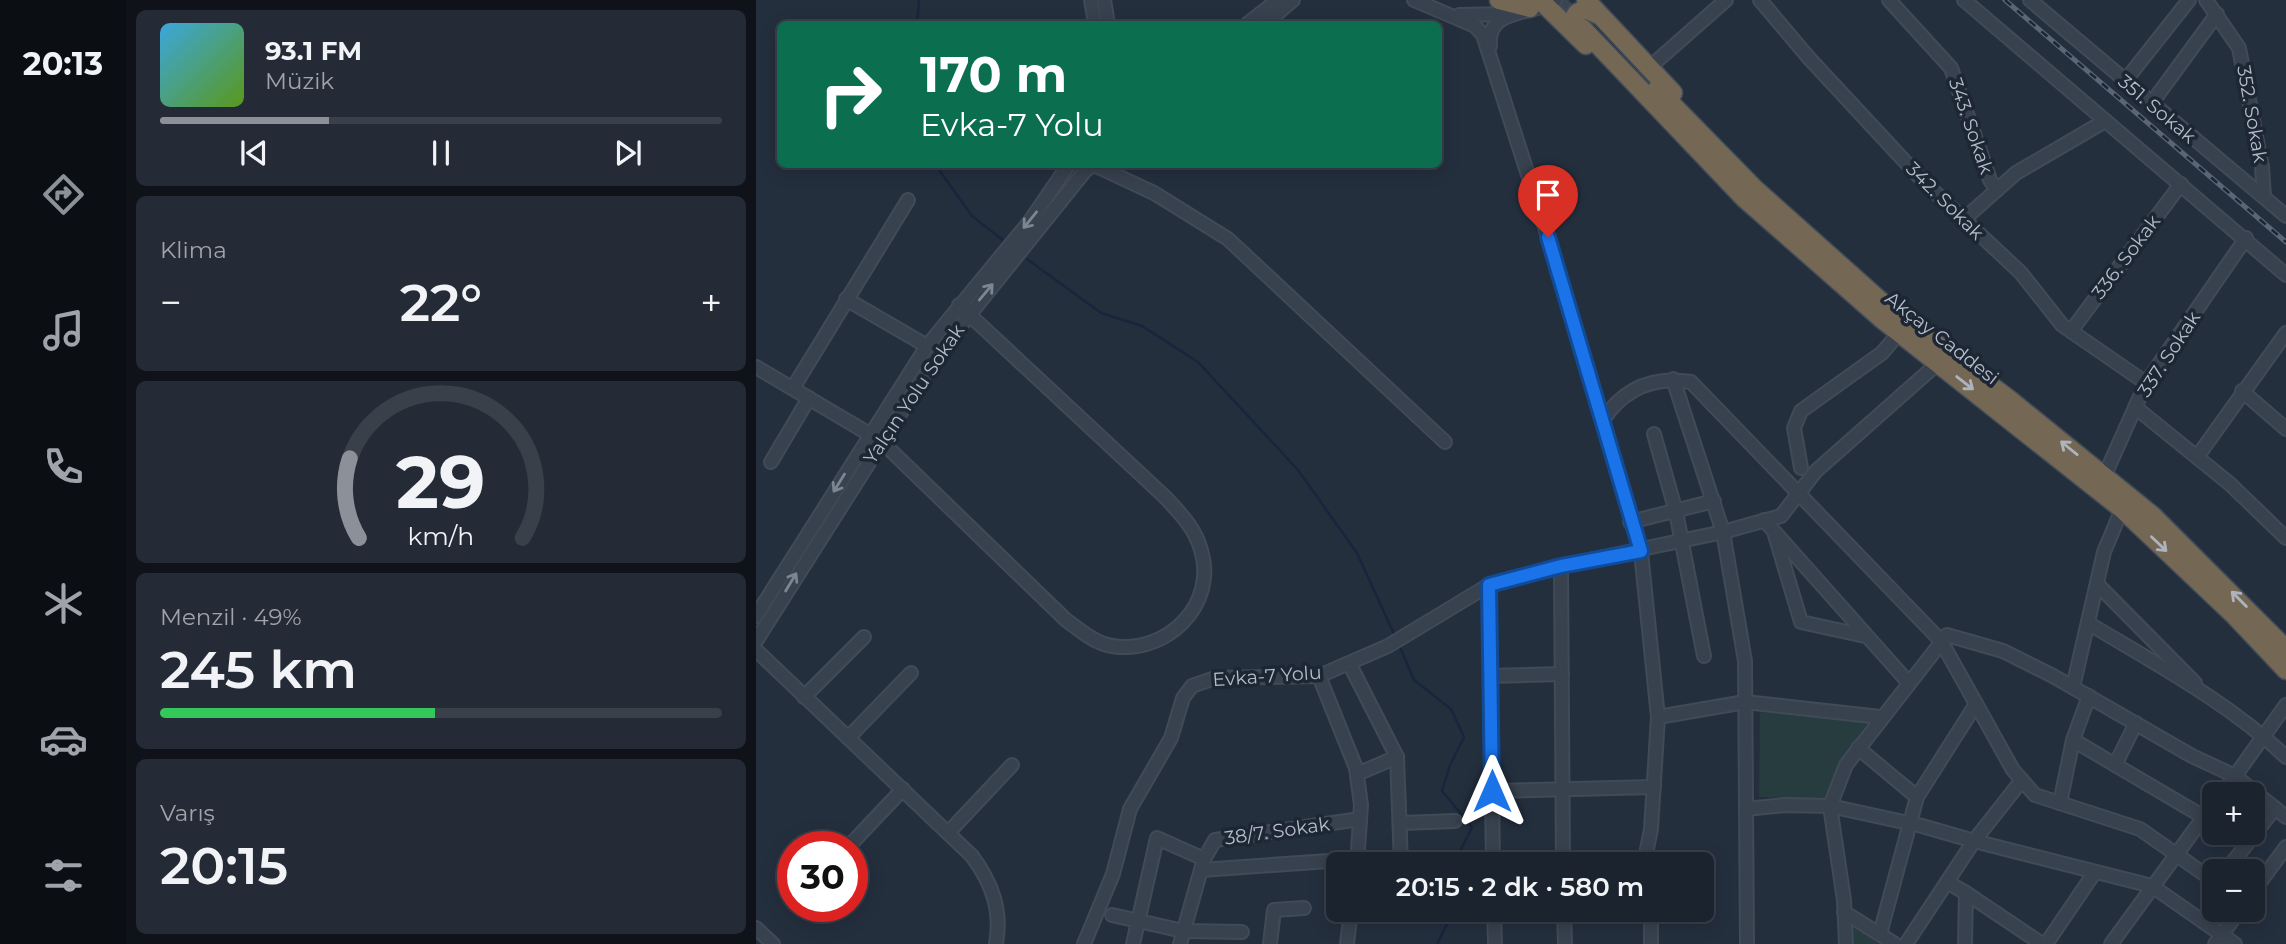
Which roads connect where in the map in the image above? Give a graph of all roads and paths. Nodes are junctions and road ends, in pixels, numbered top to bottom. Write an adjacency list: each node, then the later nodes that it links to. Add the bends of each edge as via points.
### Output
1 (1091, 0): 18 (street)
2 (1104, 0): 19 (street)
3 (1278, 0): 20 (street)
4 (1293, 0): 21 (street)
5 (1414, 0): 16 (street)
6 (1586, 0): 22 (highway)
7 (1726, 0): 24 (street)
8 (1760, 0): 37 (street, 342. Sokak, via 1875,130)
9 (1889, 0): 32 (street, 343. Sokak, via 1951,68)
10 (1964, 0): 27 (street)
11 (2030, 0): 25 (street, 351. Sokak)
12 (2189, 0): 25 (street)
13 (2206, 0): 17 (street, 352. Sokak)
14 (1543, 3): 15 (highway); 22 (highway)
15 (1504, 7): 16 (street, via 1469,17); 23 (street, via 1489,37)
16 (1438, 12): 23 (street, via 1475,26)
17 (2217, 14): 26 (street); 34 (street, 352. Sokak, via 2239,48)
18 (1094, 21)
19 (1108, 21)
20 (1251, 21)
21 (1268, 21)
22 (1586, 24): 24 (highway); 33 (highway, Akçay Caddesi)
23 (1490, 54): 54 (street)
24 (1650, 67): 33 (highway, via 1732,155)
25 (2125, 81): 26 (street, 351. Sokak)
26 (2151, 104): 34 (street, 351. Sokak)
27 (2105, 121): 31 (street); 32 (street, via 2016,173)
28 (1066, 168): 41 (street, Yalçın Yolu Sokak, one-way to 41)
29 (1090, 168): 41 (street, Yalçın Yolu Sokak, one-way to 29)
30 (1115, 169): 58 (street, via 1228,239)
31 (2181, 184): 38 (street); 42 (street, 336. Sokak)
32 (1997, 190): 37 (street)
33 (1749, 193): 43 (highway, Akçay Caddesi); 62 (highway, Akçay Caddesi, one-way to 33)
34 (2264, 197): 36 (street, 351. Sokak)
35 (908, 200): 40 (street)
36 (2286, 216)
37 (1962, 219): 42 (street, 342. Sokak, via 2021,273)
38 (2246, 238): 39 (street); 49 (street, 337. Sokak)
39 (2286, 275)
40 (846, 299): 45 (street); 50 (street)
41 (964, 309): 45 (street, Yalçın Yolu Sokak); 57 (street, Yalçın Yolu Sokak, via 938,354); 57 (street, via 1186,520 1202,551 1204,570 1194,607 1178,628 1155,643 1111,646 1092,639 1066,620)
42 (2071, 331): 49 (street, 342. Sokak)
43 (1899, 333): 46 (highway, Akçay Caddesi); 61 (street, via 1882,353 1801,411 1794,428)
44 (2286, 333): 51 (street)
45 (927, 346): 57 (street, Yalçın Yolu Sokak)
46 (1937, 364): 63 (street, Evka-7 Yolu, via 1816,471); 65 (highway, Akçay Caddesi, one-way to 65)
47 (756, 367): 50 (street)
48 (1674, 379): 54 (street, via 1649,382 1631,391); 63 (street, via 1691,382); 64 (street)
49 (2146, 383): 53 (street, 337. Sokak)
50 (793, 388): 52 (street)
51 (2242, 391): 55 (street); 59 (street)
52 (809, 398): 57 (street); 60 (street)
53 (2135, 407): 59 (street); 62 (street, 337. Sokak)
54 (1603, 420): 67 (street)
55 (2286, 429)
56 (1654, 434): 66 (street)
57 (875, 437): 76 (street, Yalçın Yolu Sokak, one-way to 76); 80 (street, Yalçın Yolu Sokak, one-way to 57)
58 (1445, 442)
59 (2197, 457): 69 (street)
60 (771, 462)
61 (1801, 468)
62 (2104, 477): 82 (highway, Akçay Caddesi, one-way to 62, via 2153,516)
63 (1801, 493): 68 (street, Evka-7 Yolu); 81 (street)
64 (1714, 501): 66 (street); 70 (street)
65 (2122, 509): 74 (street); 86 (highway, Akçay Caddesi, one-way to 86)
66 (1676, 512): 67 (street); 71 (street)
67 (1630, 522): 72 (street)
68 (1768, 524): 70 (street, Evka-7 Yolu); 78 (street); 78 (street, via 1801,622)
69 (2284, 530)
70 (1723, 532): 71 (street, Evka-7 Yolu); 96 (street, via 1745,661)
71 (1682, 541): 72 (street, Evka-7 Yolu); 84 (street)
72 (1642, 555): 73 (street, Evka-7 Yolu); 99 (street, via 1648,563 1659,630 1662,703)
73 (1561, 566): 75 (street, Evka-7 Yolu); 88 (street)
74 (2097, 584): 77 (street); 93 (street)
75 (1489, 585): 85 (street, Evka-7 Yolu); 90 (street)
76 (756, 616)
77 (2088, 623): 92 (street); 93 (street)
78 (1865, 636): 91 (street)
79 (864, 637): 95 (street)
80 (756, 641)
81 (1941, 641): 91 (street); 92 (street, via 1947,635 2003,651); 97 (street)
82 (2286, 649)
83 (756, 650): 95 (street)
84 (1704, 656)
85 (1350, 664): 89 (street, Evka-7 Yolu); 106 (street)
86 (2286, 670)
87 (912, 673): 103 (street)
88 (1562, 674): 90 (street); 115 (street)
89 (1319, 676): 110 (street); 167 (street, Evka-7 Yolu, via 1215,678 1186,692 1171,738 1130,809 1113,874)
90 (1491, 676): 117 (street)
91 (1908, 682): 100 (street)
92 (2073, 687): 94 (street)
93 (2207, 695): 102 (street)
94 (2089, 696): 101 (street); 104 (street)
95 (804, 697): 103 (street)
96 (1745, 702): 99 (street); 100 (street); 122 (street)
97 (1976, 705): 112 (street); 118 (street)
98 (2286, 705): 102 (street)
99 (1658, 714): 114 (street)
100 (1880, 717): 105 (street)
101 (2136, 723): 109 (street); 111 (street)
102 (2264, 736): 107 (street); 111 (street)
103 (848, 738): 116 (street)
104 (2073, 740): 109 (street); 119 (street)
105 (1858, 748): 118 (street); 120 (street)
106 (1397, 757): 110 (street); 127 (street)
107 (2286, 757)
108 (1012, 765): 131 (street)
109 (2115, 765): 123 (street)
110 (1357, 774): 125 (street)
111 (2235, 776): 113 (street); 121 (street)
112 (2022, 780): 119 (street, via 2035,794); 132 (street)
113 (2231, 782)
114 (1654, 787): 115 (street); 129 (street)
115 (1563, 788): 117 (street); 137 (street)
116 (903, 789): 130 (street); 131 (street)
117 (1492, 791): 136 (street)
118 (1917, 797): 128 (street)
119 (2060, 803): 140 (street, via 2140,829)
120 (1830, 806): 122 (street); 128 (street); 151 (street)
121 (2275, 808): 124 (street); 141 (street)
122 (1746, 809): 175 (street)
123 (2202, 816): 140 (street)
124 (2286, 817)
125 (1360, 819): 134 (street); 143 (street, 38/7. Sokak, via 1214,840)
126 (1455, 821): 127 (street)
127 (1401, 823): 135 (street)
128 (1910, 823): 132 (street); 162 (street)
129 (1651, 829): 138 (street); 139 (street)
130 (863, 831)
131 (948, 833): 166 (street, via 985,874 995,897)
132 (1974, 841): 144 (street); 147 (street)
133 (2286, 847): 146 (street)
134 (1358, 852)
135 (1400, 852)
136 (1493, 852)
137 (1563, 852)
138 (1646, 852)
139 (1652, 852)
140 (2176, 853): 145 (street); 148 (street)
141 (2235, 859)
142 (1326, 862): 143 (street)
143 (1202, 864): 153 (street, via 1157,838); 163 (street)
144 (2095, 872): 148 (street); 180 (street)
145 (2202, 872)
146 (2265, 875)
147 (1947, 882): 149 (street); 178 (street)
148 (2152, 886): 164 (street); 181 (street)
149 (1966, 893): 179 (street); 180 (street)
150 (1304, 908): 169 (street, via 1274,910)
151 (1844, 912): 162 (street); 176 (street)
152 (1112, 915): 153 (street)
153 (1138, 921): 163 (street); 168 (street)
154 (1350, 922): 170 (street)
155 (1494, 922): 171 (street)
156 (1564, 922): 172 (street)
157 (1643, 922): 173 (street)
158 (1651, 922): 174 (street)
159 (2231, 922): 164 (street)
160 (756, 928): 165 (street)
161 (1242, 932): 163 (street)
162 (1880, 934): 177 (street)
163 (1182, 938)
164 (2218, 939): 182 (street)
165 (773, 944)
166 (996, 944)
167 (1084, 944)
168 (1133, 944)
169 (1270, 944)
170 (1347, 944)
171 (1495, 944)
172 (1565, 944)
173 (1643, 944)
174 (1651, 944)
175 (1747, 944)
176 (1846, 944)
177 (1895, 944)
178 (1906, 944)
179 (1965, 944)
180 (2044, 944)
181 (2111, 944)
182 (2235, 944)

